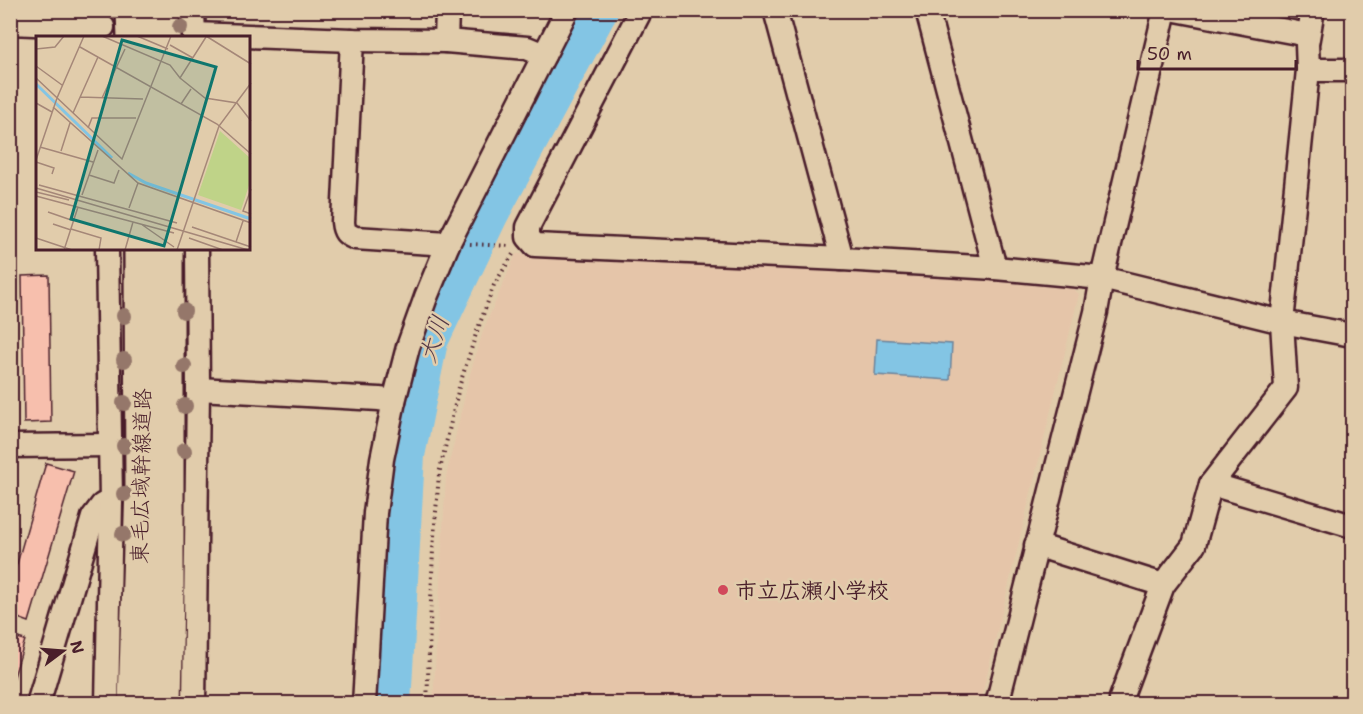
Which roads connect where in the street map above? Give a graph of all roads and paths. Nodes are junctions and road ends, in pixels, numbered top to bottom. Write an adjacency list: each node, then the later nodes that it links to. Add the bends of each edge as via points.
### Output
1 (133, 10): 15 (highway)
2 (162, 10): 16 (highway)
3 (193, 10): 16 (street)
4 (447, 10): 19 (street)
5 (567, 10): 20 (street)
6 (641, 10): 30 (street, via 528,227 528,237 535,245)
7 (775, 10): 30 (street)
8 (927, 10): 31 (street)
9 (1165, 10): 32 (street)
10 (1176, 10): 14 (street)
11 (1313, 10): 14 (street)
12 (10, 23): 13 (street)
13 (103, 25)
14 (1308, 35): 21 (street)
15 (134, 36)
16 (184, 36)
17 (250, 38): 18 (street)
18 (352, 40): 19 (street); 23 (street, via 344,231 355,238)
19 (446, 41): 20 (street, via 527,48)
20 (544, 55): 23 (street)
21 (1308, 70): 22 (street); 33 (street)
22 (1353, 70)
23 (458, 244): 24 (path); 36 (street, via 426,297)
24 (511, 246)
25 (517, 248): 54 (path, via 494,285 476,334 439,474)
26 (107, 250): 37 (street)
27 (141, 250): 47 (highway, 東毛広域幹線道路, via 142,487)
28 (166, 250): 44 (highway, 東毛広域幹線道路)
29 (197, 250): 35 (street)
30 (842, 259): 31 (street)
31 (995, 268): 32 (street)
32 (1102, 278): 33 (street); 43 (street)
33 (1282, 322): 34 (street); 39 (street, via 1286,388)
34 (1353, 335)
35 (198, 389): 36 (street); 42 (street)
36 (394, 401): 53 (street, via 381,459 375,513)
37 (110, 444): 38 (street); 40 (street)
38 (10, 446)
39 (1211, 484): 41 (street); 45 (street, via 1194,546)
40 (111, 500): 46 (street); 48 (street, via 93,517)
41 (1353, 526)
42 (197, 538): 44 (street); 52 (street)
43 (1036, 545): 45 (street); 55 (street)
44 (167, 585): 51 (highway, 東毛広域幹線道路)
45 (1163, 585): 56 (street)
46 (109, 618): 47 (street); 49 (street)
47 (136, 668): 50 (highway, 東毛広域幹線道路)
48 (38, 704)
49 (107, 704)
50 (135, 704)
51 (165, 704)
52 (194, 704)
53 (364, 704)
54 (427, 704)
55 (996, 704)
56 (1121, 704)

